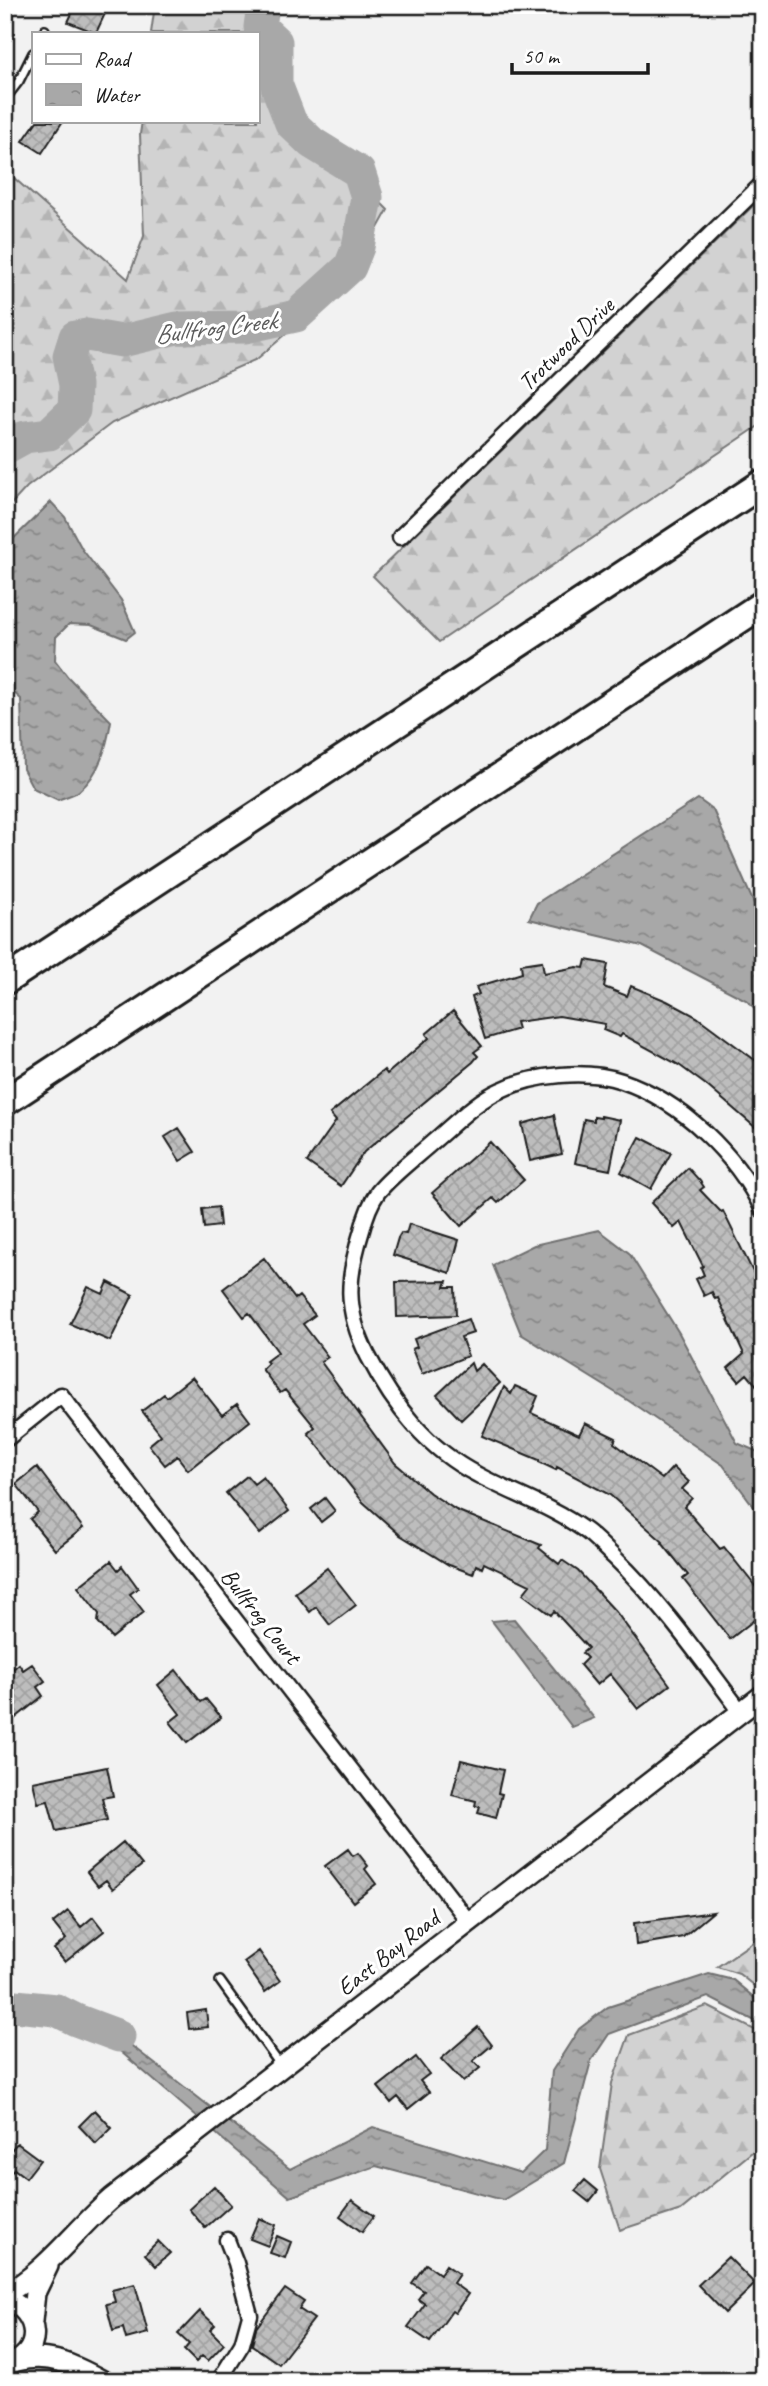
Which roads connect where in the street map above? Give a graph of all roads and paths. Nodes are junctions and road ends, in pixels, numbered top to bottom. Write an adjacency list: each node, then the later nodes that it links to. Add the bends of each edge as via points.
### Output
1 (32, 55): 2 (lane)
2 (5, 99)
3 (763, 184): 5 (street, Trotwood Drive)
4 (763, 483): 7 (highway)
5 (400, 537)
6 (763, 604): 8 (highway)
7 (5, 981)
8 (5, 1102)
9 (763, 1210): 12 (street, via 721,1148 694,1122 659,1100 606,1077 572,1074 537,1079 500,1090 470,1111 376,1194 360,1235 349,1287 353,1320 366,1353 414,1426 436,1448 476,1475 585,1530 639,1581)
10 (5, 1440): 13 (street, Bullfrog Court, via 61,1395)
11 (763, 1695): 12 (street, East Bay Road)
12 (741, 1712): 13 (street, East Bay Road)
13 (469, 1922): 15 (street, East Bay Road)
14 (220, 1980): 15 (lane)
15 (282, 2066): 17 (street, East Bay Road, via 89,2218)
16 (227, 2240): 23 (street, via 250,2315 242,2344)
17 (51, 2259): 18 (street, East Bay Road); 19 (street, East Bay Road, via 35,2293)
18 (5, 2297): 19 (street, via 23,2308)
19 (33, 2324): 20 (street, East Bay Road, via 31,2347); 21 (street, via 47,2345)
20 (11, 2363): 21 (street, via 44,2357)
21 (70, 2363): 22 (street)
22 (103, 2381)
23 (219, 2381)

